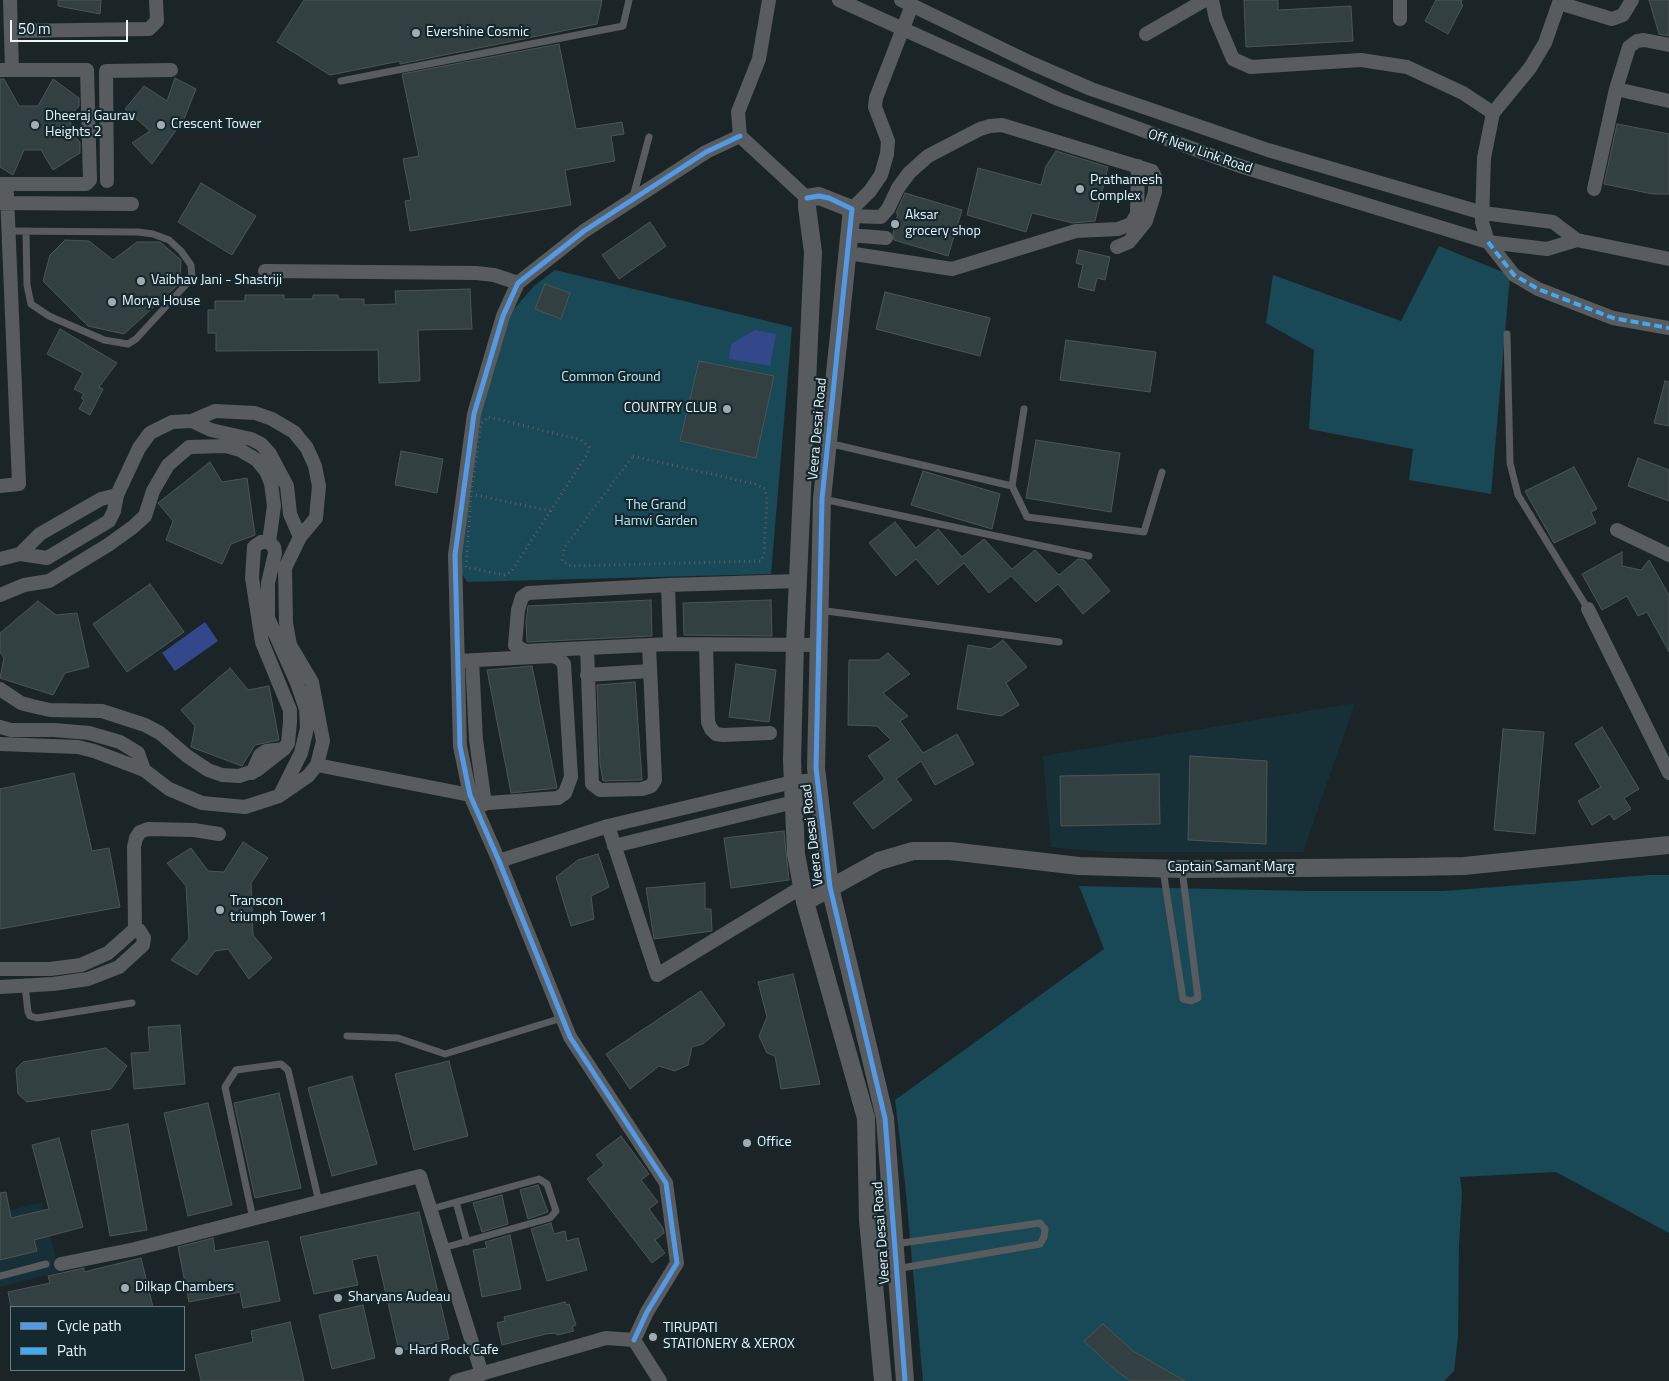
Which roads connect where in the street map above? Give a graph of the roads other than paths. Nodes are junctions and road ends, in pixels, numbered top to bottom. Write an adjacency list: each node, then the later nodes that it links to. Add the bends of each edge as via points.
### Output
1 (10, 0): 14 (street)
2 (156, 0): 14 (street, via 157,21 149,29)
3 (629, 0): 21 (lane, via 623,26)
4 (769, 0): 25 (street, via 759,59 738,112)
5 (838, 0): 13 (street, Off New Link Road)
6 (1205, 0): 15 (street)
7 (1212, 0): 24 (street, via 1216,19 1233,59 1250,67 1361,60 1407,67 1464,93)
8 (1400, 0): 12 (street)
9 (1632, 0): 10 (street, via 1623,15 1612,19)
10 (1560, 1): 24 (street, via 1545,44 1530,68)
11 (906, 2): 13 (street); 36 (street, Off New Link Road, via 1091,89 1268,150)
12 (1400, 19)
13 (902, 28): 35 (street, via 876,98 875,108 888,141 887,154 881,175); 42 (street, Off New Link Road, via 1058,99 1166,141)
14 (12, 31): 17 (street)
15 (1146, 34)
16 (1669, 45): 22 (street, via 1644,40 1629,47)
17 (6, 70): 18 (street)
18 (87, 70): 20 (street); 29 (street, via 90,180 86,184)
19 (171, 70): 20 (street)
20 (106, 71): 28 (street)
21 (341, 80)
22 (1616, 89): 23 (street); 30 (street)
23 (1669, 101)
24 (1492, 113): 36 (street, via 1484,158)
25 (740, 136): 31 (street); 32 (street, via 706,152)
26 (649, 137): 32 (lane)
27 (1138, 166): 35 (street, via 1013,127 990,126 953,142 918,164 898,188 881,217); 43 (street, via 1152,171 1155,177 1151,207 1138,234); 44 (street, via 1137,214 1131,224 1118,228 1076,231 952,269)
28 (107, 181)
29 (3, 184): 33 (street)
30 (1594, 189)
31 (807, 198): 35 (street, via 824,197); 52 (street, via 813,252)
32 (632, 200): 47 (street, via 584,231)
33 (4, 204): 34 (street); 37 (street)
34 (132, 204)
35 (851, 212): 39 (street, Veera Desai Road)
36 (1483, 213): 41 (street, Off New Link Road, via 1553,222); 42 (street, via 1482,222)
37 (8, 231): 38 (lane); 55 (street, via 19,484)
38 (26, 231): 38 (lane, via 153,234 170,240 181,251 191,265 192,278 136,339 128,344 104,340 49,316 31,304 27,285)
39 (849, 235): 40 (street); 44 (street, Veera Desai Road)
40 (886, 238)
41 (1577, 240): 42 (street, Off New Link Road, via 1547,249); 45 (street, Off New Link Road)
42 (1488, 242): 48 (street, via 1514,275 1538,289 1613,318)
43 (1117, 247)
44 (848, 253): 53 (street, Veera Desai Road)
45 (1669, 259)
46 (265, 271): 47 (street, via 476,273)
47 (518, 283): 78 (street, via 503,316 474,414 455,555)
48 (1669, 328)
49 (1508, 334): 69 (lane, via 1510,463 1518,495)
50 (1024, 409): 56 (lane)
51 (192, 421): 57 (street, via 172,422 150,434 139,448); 60 (street, via 261,444 270,454 286,486 290,514); 60 (street, via 215,411 245,412 272,419 294,432 307,448 319,486 316,518)
52 (804, 442): 53 (street); 66 (street)
53 (828, 443): 56 (lane); 58 (street, Veera Desai Road)
54 (1162, 472): 56 (lane, via 1144,532 1028,517)
55 (0, 486)
56 (1012, 486)
57 (117, 495): 62 (street, via 101,499 40,534); 62 (street, via 109,521 84,537 46,558)
58 (822, 499): 64 (lane); 70 (street, Veera Desai Road)
59 (1616, 530): 63 (street)
60 (300, 537): 85 (street, via 285,568 286,623 290,645 312,682 316,699 323,741)
61 (269, 542): 68 (street, via 274,506 272,491 266,471 257,460 226,446 189,447 168,465 153,491 145,516 133,526 49,581 24,585); 81 (street, via 261,542 254,548 252,578 262,642 290,710 290,733 284,749 260,755 252,772 239,776 222,775 187,756 160,732 128,719 102,711 50,710 32,706 21,703); 90 (street, via 275,554 268,582 268,618 297,683 306,709 307,728 301,754)
62 (20, 554): 65 (street)
63 (1669, 555)
64 (1089, 556)
65 (0, 559)
66 (798, 582): 67 (street); 73 (street)
67 (668, 585): 72 (street); 77 (street, via 522,597 515,645 518,649)
68 (0, 595)
69 (1588, 609): 87 (street)
70 (819, 610): 71 (lane); 76 (street, Veera Desai Road)
71 (1059, 642)
72 (670, 644): 74 (street); 75 (street)
73 (795, 644): 75 (street); 76 (street); 89 (street)
74 (648, 645): 77 (street); 79 (street)
75 (706, 645): 83 (street, via 708,722 711,729 723,735)
76 (819, 645): 88 (street, Veera Desai Road)
77 (587, 648): 80 (street)
78 (465, 660): 91 (street, via 460,746); 91 (street, via 552,656 564,664 571,777 564,794 558,798)
79 (650, 671): 80 (street); 80 (street, via 655,780 642,788 600,790 592,784)
80 (587, 675)
81 (0, 689)
82 (0, 727): 86 (street, via 89,732 120,742 138,754)
83 (770, 732)
84 (0, 744): 86 (street, via 78,747)
85 (317, 765): 90 (street, via 308,776); 91 (street)
86 (144, 770): 90 (street, via 169,788 202,803 245,807)
87 (1669, 774)
88 (818, 780): 89 (street); 100 (street, Veera Desai Road)
89 (793, 782): 92 (street); 93 (street)
90 (279, 796)
91 (476, 801): 97 (street)
92 (794, 802): 96 (street); 101 (street, via 796,854)
93 (608, 826): 96 (street); 97 (street)
94 (219, 834): 102 (street, via 194,830 148,829 140,832 134,846)
95 (1669, 845): 99 (street, Captain Samant Marg, via 1464,866)
96 (614, 846): 101 (street, via 657,975)
97 (499, 861): 107 (street)
98 (1163, 868): 99 (street, Captain Samant Marg); 99 (lane, via 1183,999 1191,1001 1198,998); 100 (street, Captain Samant Marg, via 1079,866 950,851 913,851 879,861)
99 (1182, 868)
100 (830, 886): 101 (street, Captain Samant Marg); 109 (street, Veera Desai Road)
101 (804, 894): 110 (street)
102 (135, 929): 103 (street, via 108,954 80,965); 104 (street, via 145,941 119,967 88,979)
103 (0, 969)
104 (25, 985): 105 (street); 106 (lane, via 28,1012 37,1018)
105 (0, 987)
106 (132, 1003)
107 (562, 1018): 108 (lane, via 445,1054 398,1038); 122 (street, via 570,1037 666,1183 677,1263)
108 (347, 1036)
109 (881, 1102): 110 (street); 116 (street, Veera Desai Road)
110 (863, 1108): 126 (street, via 866,1118 868,1220)
111 (319, 1202): 113 (street, via 420,1176); 114 (street); 114 (lane, via 288,1070 281,1064 236,1070 225,1087)
112 (456, 1202): 113 (lane); 115 (lane); 115 (lane, via 539,1179 547,1184 556,1211 550,1218)
113 (431, 1209): 117 (street)
114 (253, 1219): 119 (street)
115 (467, 1242): 117 (lane)
116 (895, 1244): 120 (street, Veera Desai Road); 120 (lane, via 1040,1223 1045,1229 1040,1244)
117 (443, 1248): 123 (street)
118 (46, 1264): 121 (lane)
119 (61, 1264)
120 (896, 1269): 127 (street, Veera Desai Road)
121 (0, 1276)
122 (634, 1340): 123 (street, via 606,1338); 125 (street)
123 (482, 1374): 124 (street)
124 (456, 1381)
125 (660, 1381)
126 (883, 1381)
127 (905, 1381)

